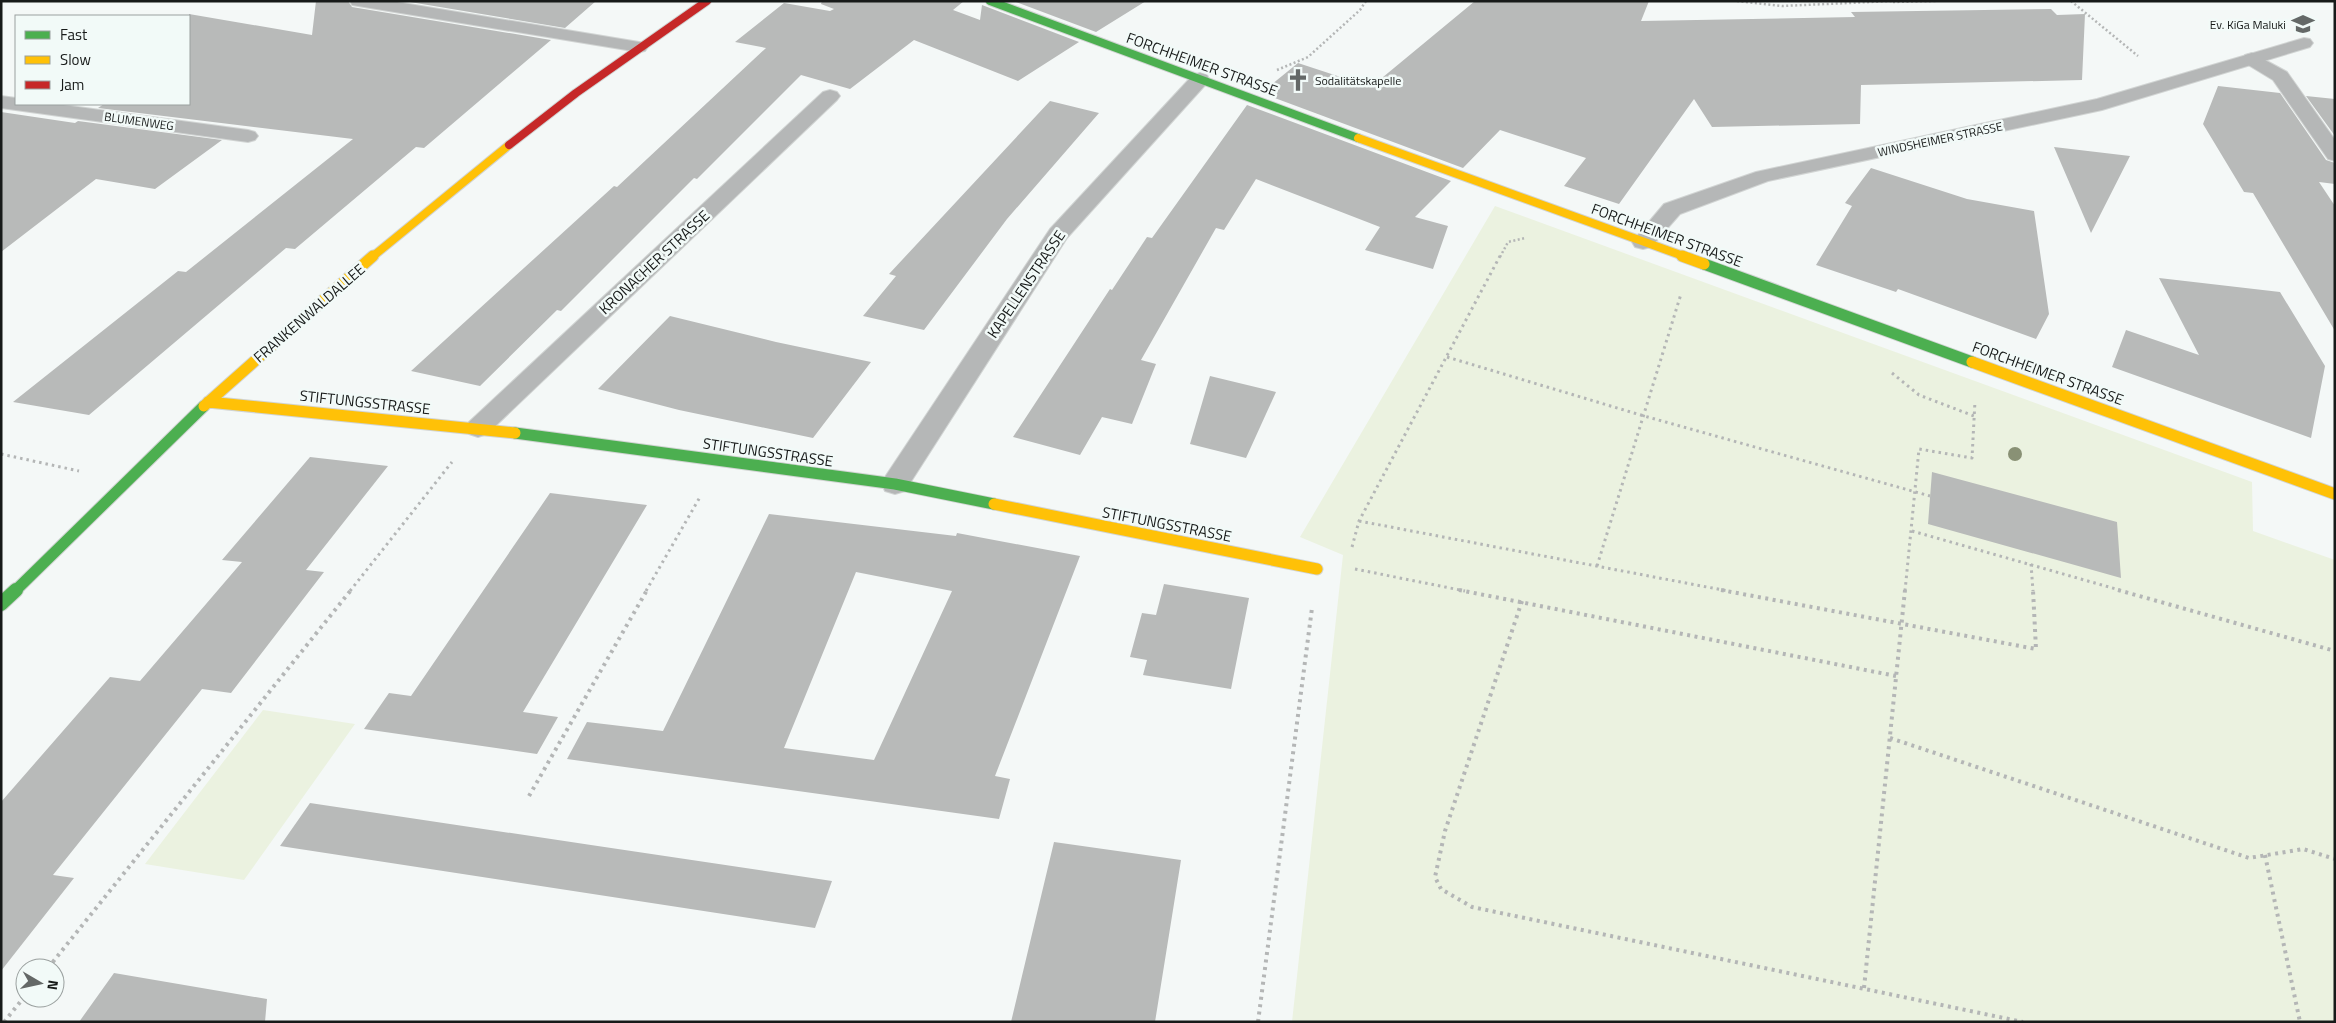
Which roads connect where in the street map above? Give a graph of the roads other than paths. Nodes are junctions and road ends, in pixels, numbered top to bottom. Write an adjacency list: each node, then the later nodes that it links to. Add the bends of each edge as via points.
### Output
1 (358, 1): 5 (street)
2 (707, 1): 5 (street, FRANKENWALDALLEE)
3 (990, 1): 7 (street, FORCHHEIMER STRASSE)
4 (2304, 43): 6 (street, WINDSHEIMER STRASSE)
5 (639, 47): 15 (street, FRANKENWALDALLEE, via 497,155 367,262)
6 (2252, 59): 13 (street, via 2280,76); 14 (street, WINDSHEIMER STRASSE, via 2102,104 1763,176 1672,209)
7 (1200, 79): 14 (street, FORCHHEIMER STRASSE); 17 (street, KAPELLENSTRASSE, via 1058,234)
8 (830, 96): 16 (street, KRONACHER STRASSE)
9 (1, 102): 10 (street, BLUMENWEG)
10 (15, 104)
11 (23, 105): 12 (street, BLUMENWEG)
12 (248, 136)
13 (2335, 155)
14 (1643, 242): 18 (street, FORCHHEIMER STRASSE)
15 (208, 402): 16 (street, STIFTUNGSSTRASSE); 20 (street, FRANKENWALDALLEE)
16 (478, 428): 17 (street, STIFTUNGSSTRASSE)
17 (895, 484): 19 (street, STIFTUNGSSTRASSE)
18 (2335, 494)
19 (1317, 569)
20 (1, 604)

